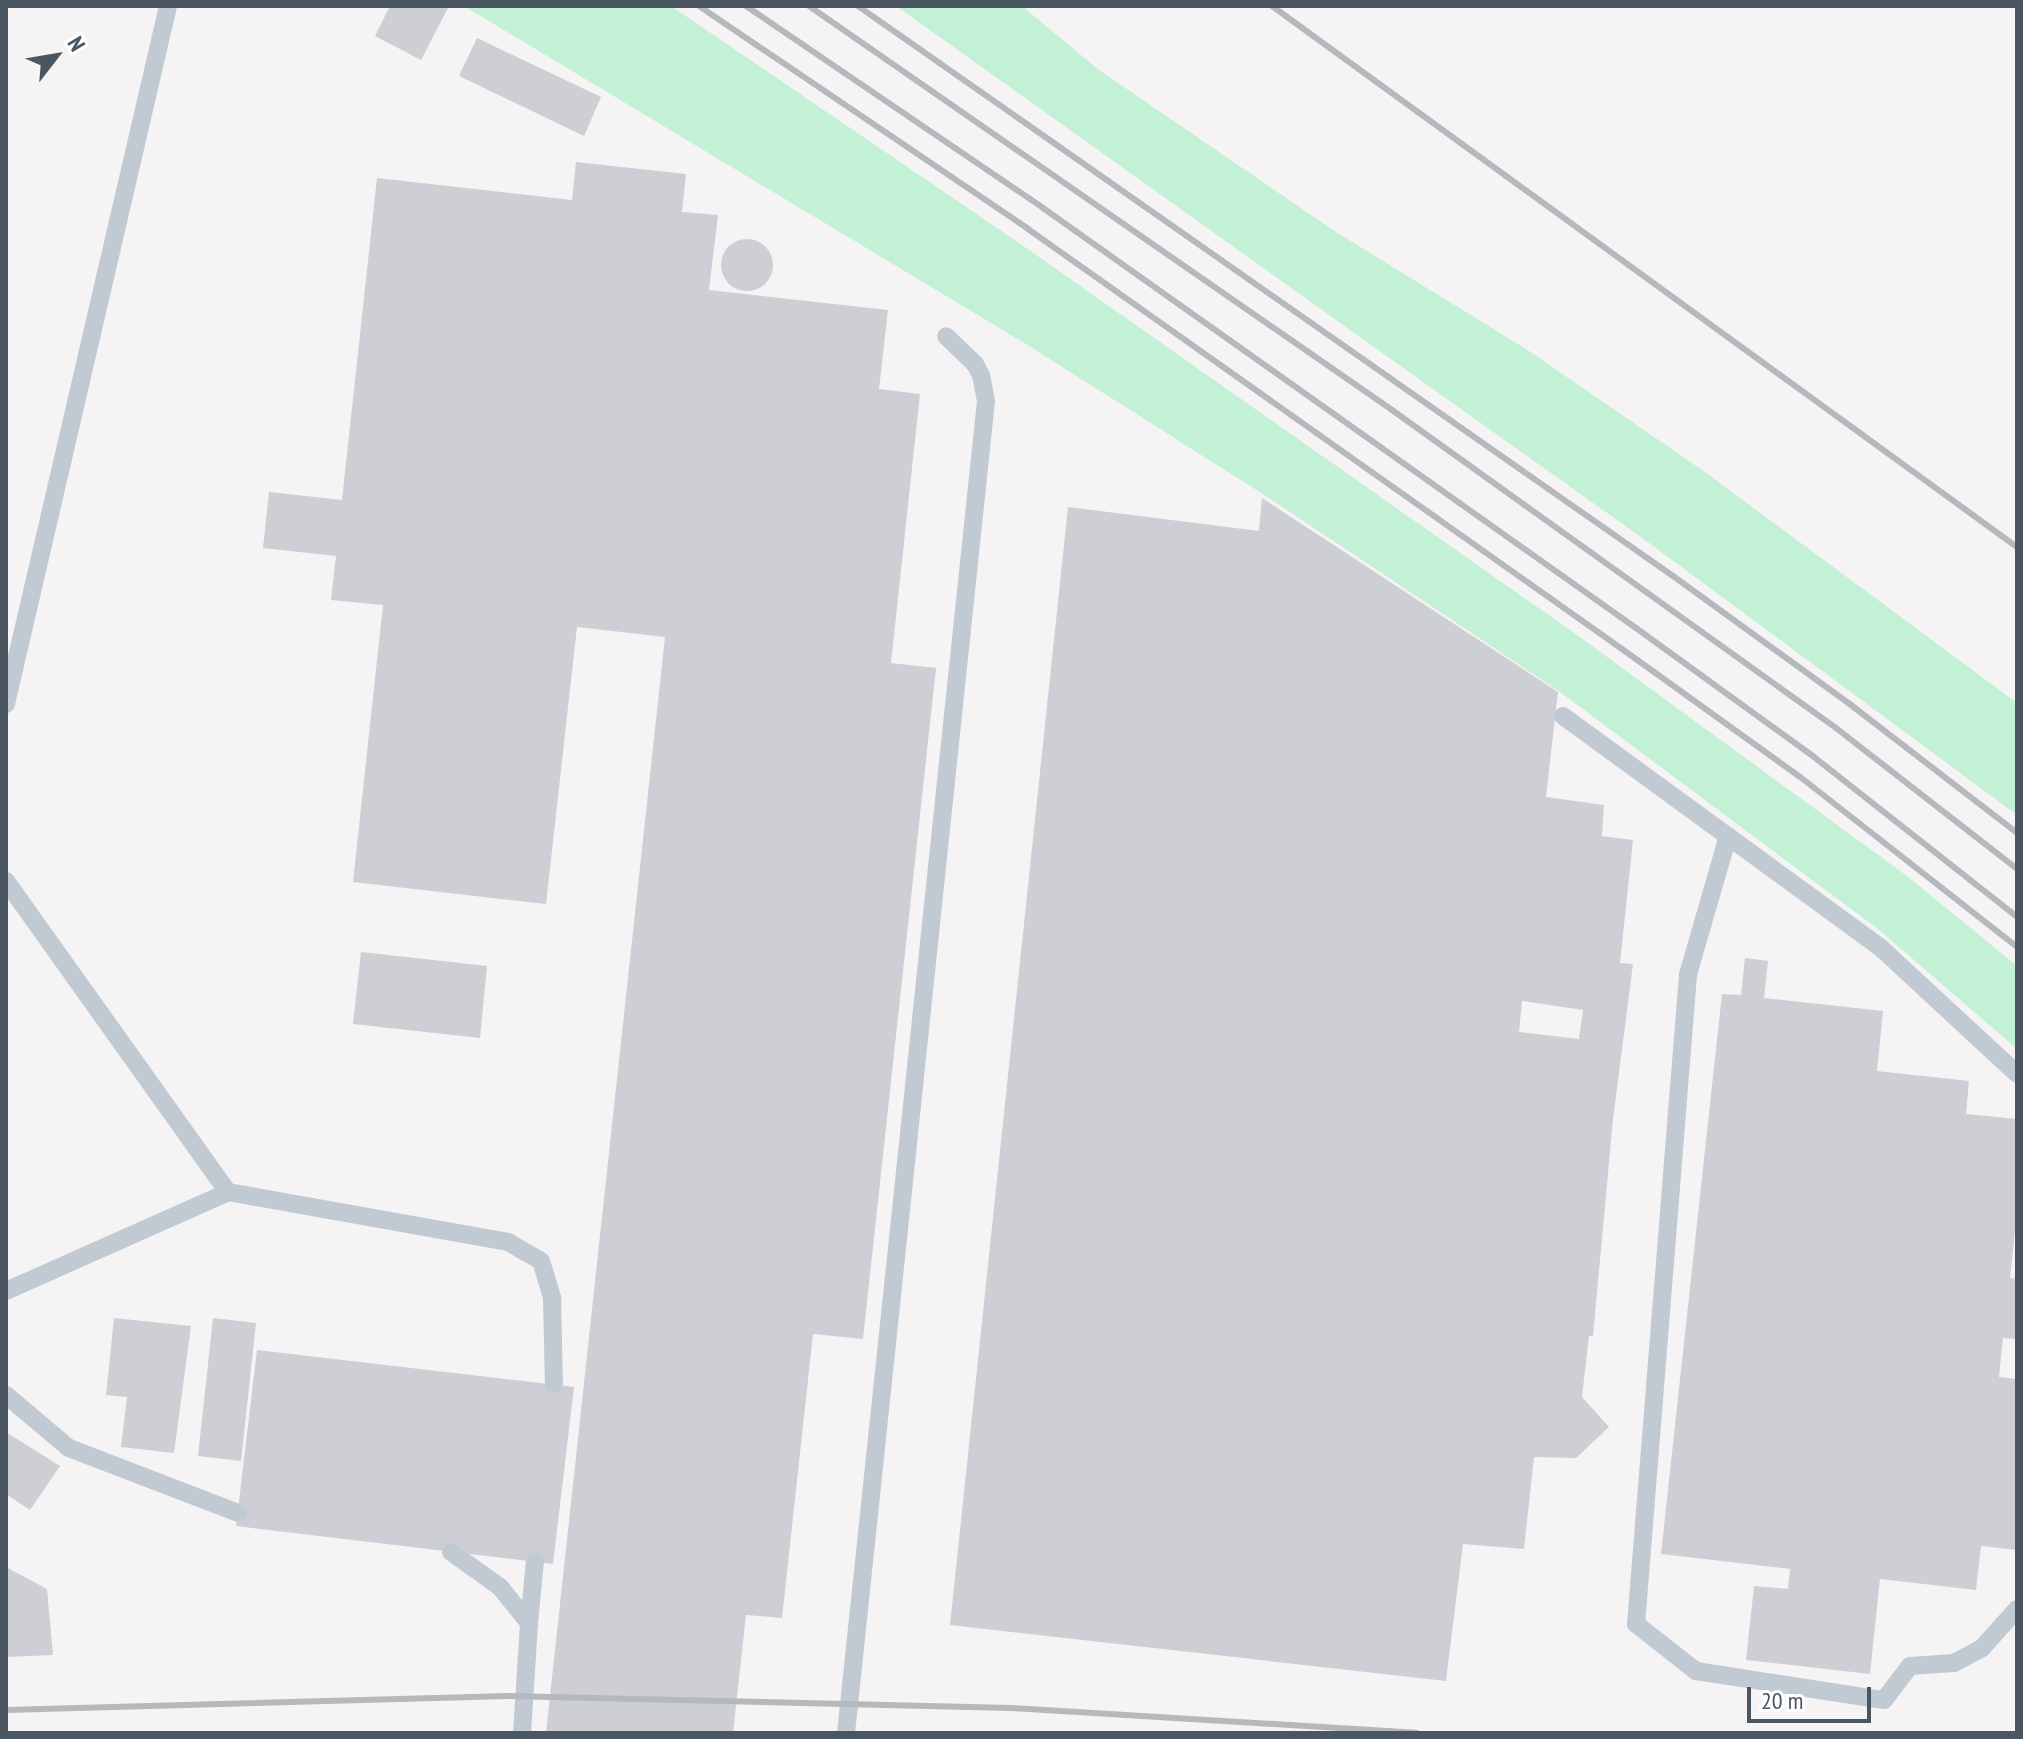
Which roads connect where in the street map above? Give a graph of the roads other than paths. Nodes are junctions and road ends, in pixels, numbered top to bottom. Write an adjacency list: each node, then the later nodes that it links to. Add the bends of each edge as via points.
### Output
1 (168, 6): 3 (lane)
2 (946, 336): 18 (lane, via 975,364 986,401)
3 (6, 704)
4 (1563, 716): 5 (lane)
5 (1728, 836): 7 (lane, via 1881,948); 15 (lane, via 1688,975 1636,1624 1696,1671 1884,1700 1910,1666 1954,1663 1982,1648)
6 (6, 881): 8 (lane)
7 (2017, 1074)
8 (228, 1192): 9 (lane); 10 (lane, via 508,1242 541,1261 552,1298)
9 (6, 1291)
10 (554, 1384)
11 (6, 1395): 12 (lane, via 69,1448)
12 (238, 1513)
13 (451, 1552): 16 (lane, via 500,1587)
14 (535, 1561): 16 (lane)
15 (2017, 1609)
16 (529, 1623): 17 (lane)
17 (522, 1733)
18 (846, 1733)

